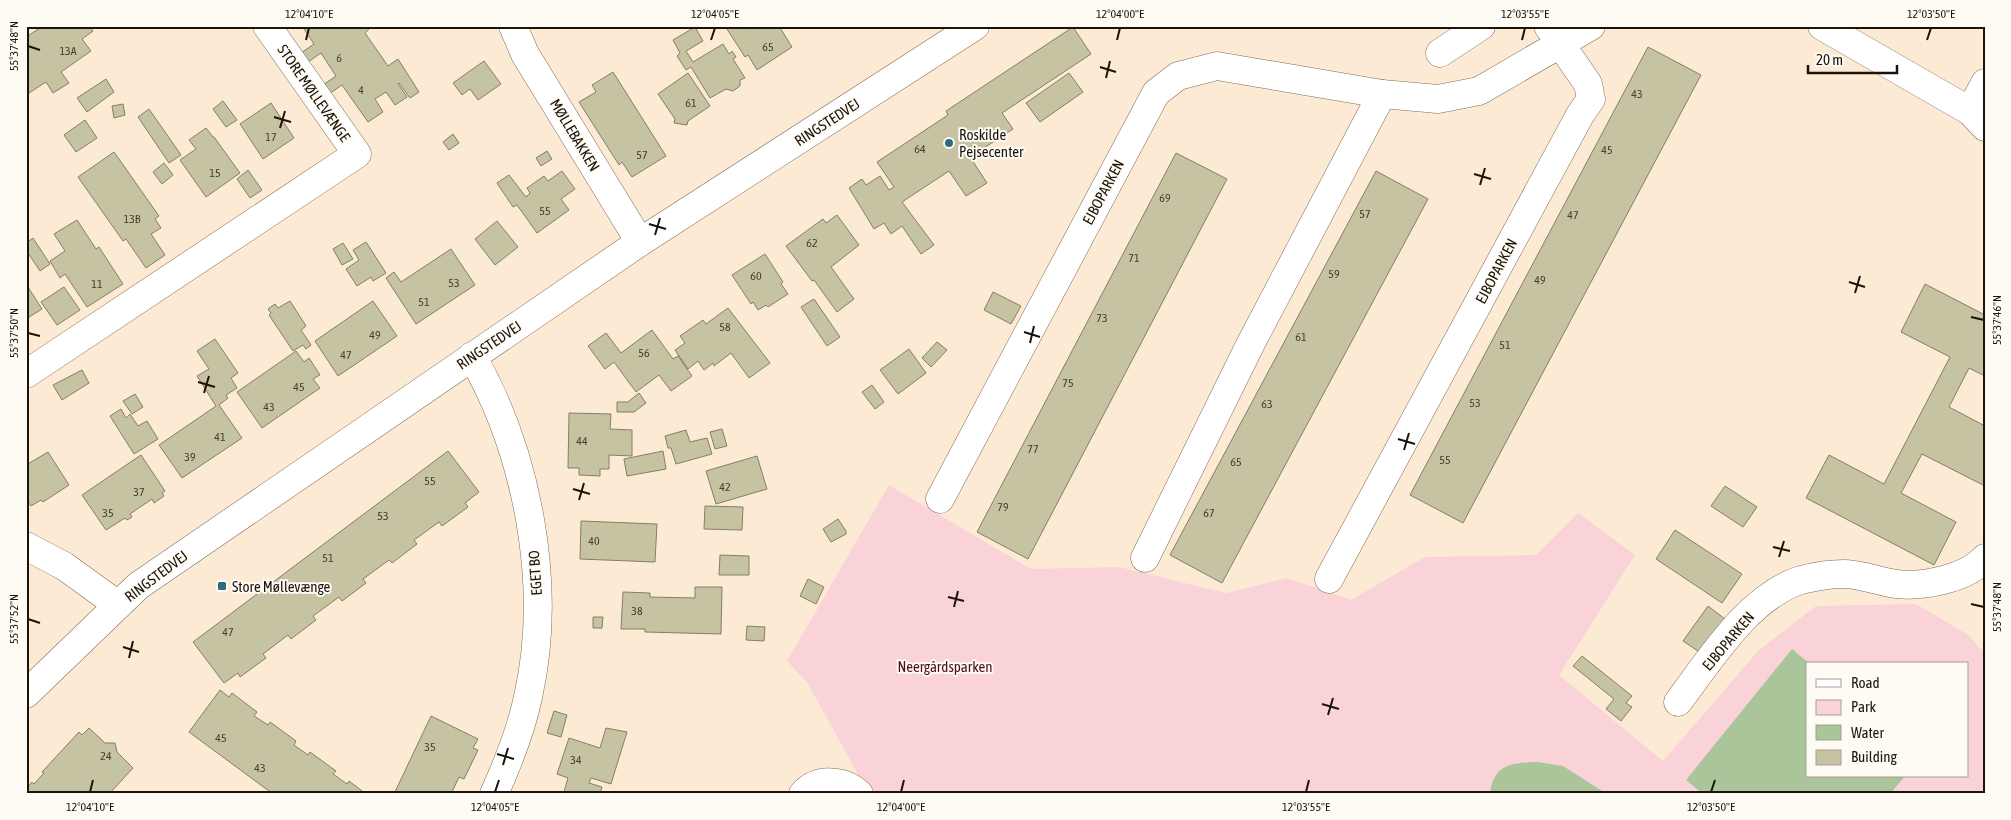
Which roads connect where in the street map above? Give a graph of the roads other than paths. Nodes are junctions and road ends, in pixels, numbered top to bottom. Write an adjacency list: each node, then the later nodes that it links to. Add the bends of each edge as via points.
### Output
1 (266, 26): 14 (street, STORE MØLLEVÆNGE, via 357,154)
2 (513, 26): 12 (street, MØLLEBAKKEN, via 526,54)
3 (975, 26): 12 (street, RINGSTEDVEJ)
4 (1481, 26): 8 (street)
5 (1591, 26): 7 (street, EJBOPARKEN)
6 (1822, 26): 11 (street)
7 (1554, 35): 10 (street, EJBOPARKEN, via 1479,92 1438,99); 19 (street, EJBOPARKEN, via 1588,84 1591,99)
8 (1440, 52)
9 (1985, 83): 11 (street)
10 (1382, 94): 15 (street, EJBOPARKEN, via 1217,66 1178,76 1156,93); 17 (street, via 1251,343)
11 (1977, 119)
12 (640, 242): 13 (street, RINGSTEDVEJ)
13 (472, 356): 20 (street, RINGSTEDVEJ, via 138,586); 23 (street, EGET BO, via 499,407 512,447 532,537 537,588 536,639 528,697 514,748)
14 (26, 374)
15 (940, 499)
16 (26, 546): 20 (street, via 64,566)
17 (1145, 558)
18 (1985, 558): 22 (street, EJBOPARKEN, via 1955,577 1926,583 1898,584 1843,574 1801,580 1769,596 1744,617)
19 (1330, 579)
20 (118, 606): 21 (street, RINGSTEDVEJ)
21 (26, 694)
22 (1678, 702)
23 (494, 794)
24 (804, 794): 25 (street, via 808,788 830,781 852,787)
25 (859, 794)

